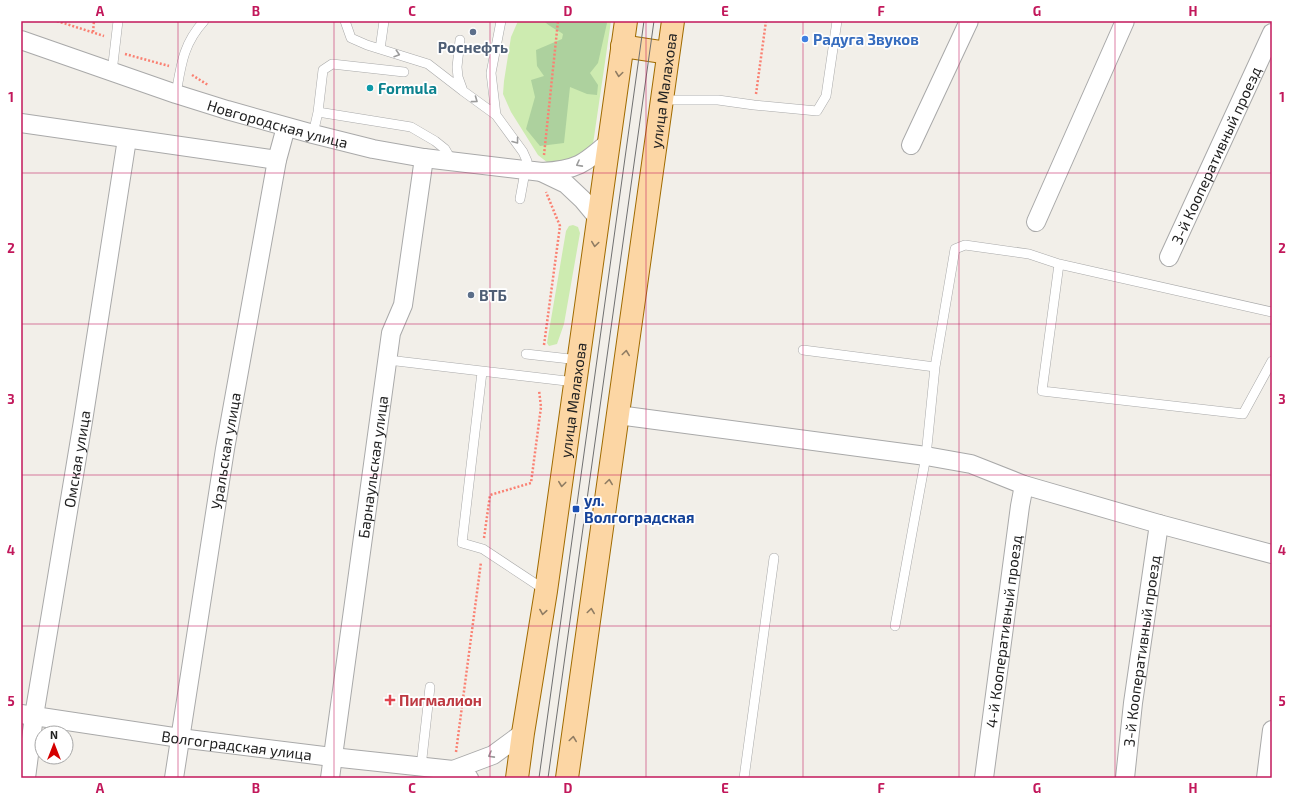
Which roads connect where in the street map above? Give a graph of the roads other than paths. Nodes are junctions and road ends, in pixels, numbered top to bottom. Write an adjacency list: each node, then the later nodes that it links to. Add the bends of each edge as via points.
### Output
1 (118, 21): 17 (lane)
2 (204, 21): 20 (lane, via 186,48)
3 (345, 21): 15 (lane, via 351,38)
4 (384, 21): 15 (lane)
5 (501, 21): 23 (lane, via 491,73)
6 (626, 21): 14 (main road, улица Малахова)
7 (673, 21): 16 (main road, улица Малахова)
8 (836, 21): 21 (lane, via 826,96 817,111 718,100)
9 (969, 21): 29 (street)
10 (1125, 21): 36 (street)
11 (1272, 33): 37 (street, 3-й Кооперативный проезд)
12 (21, 40): 17 (street, Новгородская улица)
13 (460, 40): 19 (lane, via 457,67)
14 (622, 46): 16 (main road); 28 (main road, улица Малахова, one-way to 28)
15 (380, 49): 19 (lane, one-way to 19, via 428,64)
16 (668, 53): 21 (main road, улица Малахова)
17 (112, 72): 20 (street, Новгородская улица)
18 (404, 72): 22 (lane, via 332,64 323,70)
19 (462, 91): 23 (lane, one-way to 23)
20 (176, 94): 25 (street, Новгородская улица)
21 (661, 100): 48 (main road, улица Малахова, one-way to 21)
22 (318, 112): 26 (lane); 32 (lane, via 411,127 445,149)
23 (496, 115): 33 (lane, one-way to 33, via 527,161)
24 (21, 123): 27 (street)
25 (286, 127): 26 (street, Новгородская улица); 31 (street, Уральская улица)
26 (313, 134): 30 (street, Новгородская улица)
27 (127, 139): 31 (street); 57 (street, Омская улица, via 83,421)
28 (609, 142): 33 (street, one-way to 33, via 578,166); 35 (main road, улица Малахова)
29 (911, 145)
30 (424, 158): 32 (street, Новгородская улица); 42 (street, Барнаульская улица, via 403,304 391,333)
31 (277, 160): 60 (street, Уральская улица, via 225,449)
32 (452, 161): 33 (street, Новгородская улица)
33 (539, 173): 34 (lane); 35 (street, via 566,184)
34 (520, 199)
35 (598, 218): 43 (main road, улица Малахова, one-way to 43)
36 (1036, 222)
37 (1170, 257)
38 (1059, 264): 39 (lane); 44 (lane, via 1042,391 1243,414); 45 (lane, via 1029,254 965,245 955,249)
39 (1272, 312)
40 (803, 350): 45 (lane)
41 (526, 354): 43 (lane)
42 (388, 360): 46 (lane); 61 (street, Барнаульская улица)
43 (579, 360): 47 (main road, улица Малахова)
44 (1272, 361)
45 (935, 367): 49 (lane)
46 (482, 372): 47 (lane); 54 (lane, via 462,543 483,549)
47 (576, 382): 54 (main road, улица Малахова, one-way to 54)
48 (618, 415): 49 (street); 69 (main road, улица Малахова, one-way to 48)
49 (926, 456): 50 (street, via 971,464); 55 (lane)
50 (1024, 484): 51 (street); 71 (street, 4-й Кооперативный проезд)
51 (1158, 524): 52 (street); 72 (street, 3-й Кооперативный проезд)
52 (1272, 554)
53 (774, 558): 70 (lane)
54 (546, 590): 59 (main road, улица Малахова, one-way to 59)
55 (895, 626)
56 (430, 687): 62 (lane)
57 (27, 715): 60 (street, Волгоградская улица); 64 (street, Омская улица)
58 (1272, 730): 73 (street)
59 (523, 733): 63 (street, Волгоградская улица, one-way to 63, via 493,755); 68 (main road, улица Малахова)
60 (180, 738): 61 (street, Волгоградская улица); 65 (street, Уральская улица)
61 (332, 757): 62 (street, Волгоградская улица); 66 (street, Барнаульская улица)
62 (421, 767): 63 (street, Волгоградская улица)
63 (453, 770): 67 (street, Волгоградская улица)
64 (26, 778)
65 (174, 778)
66 (330, 778)
67 (469, 778)
68 (517, 778)
69 (567, 778)
70 (744, 778)
71 (984, 778)
72 (1125, 778)
73 (1266, 778)

